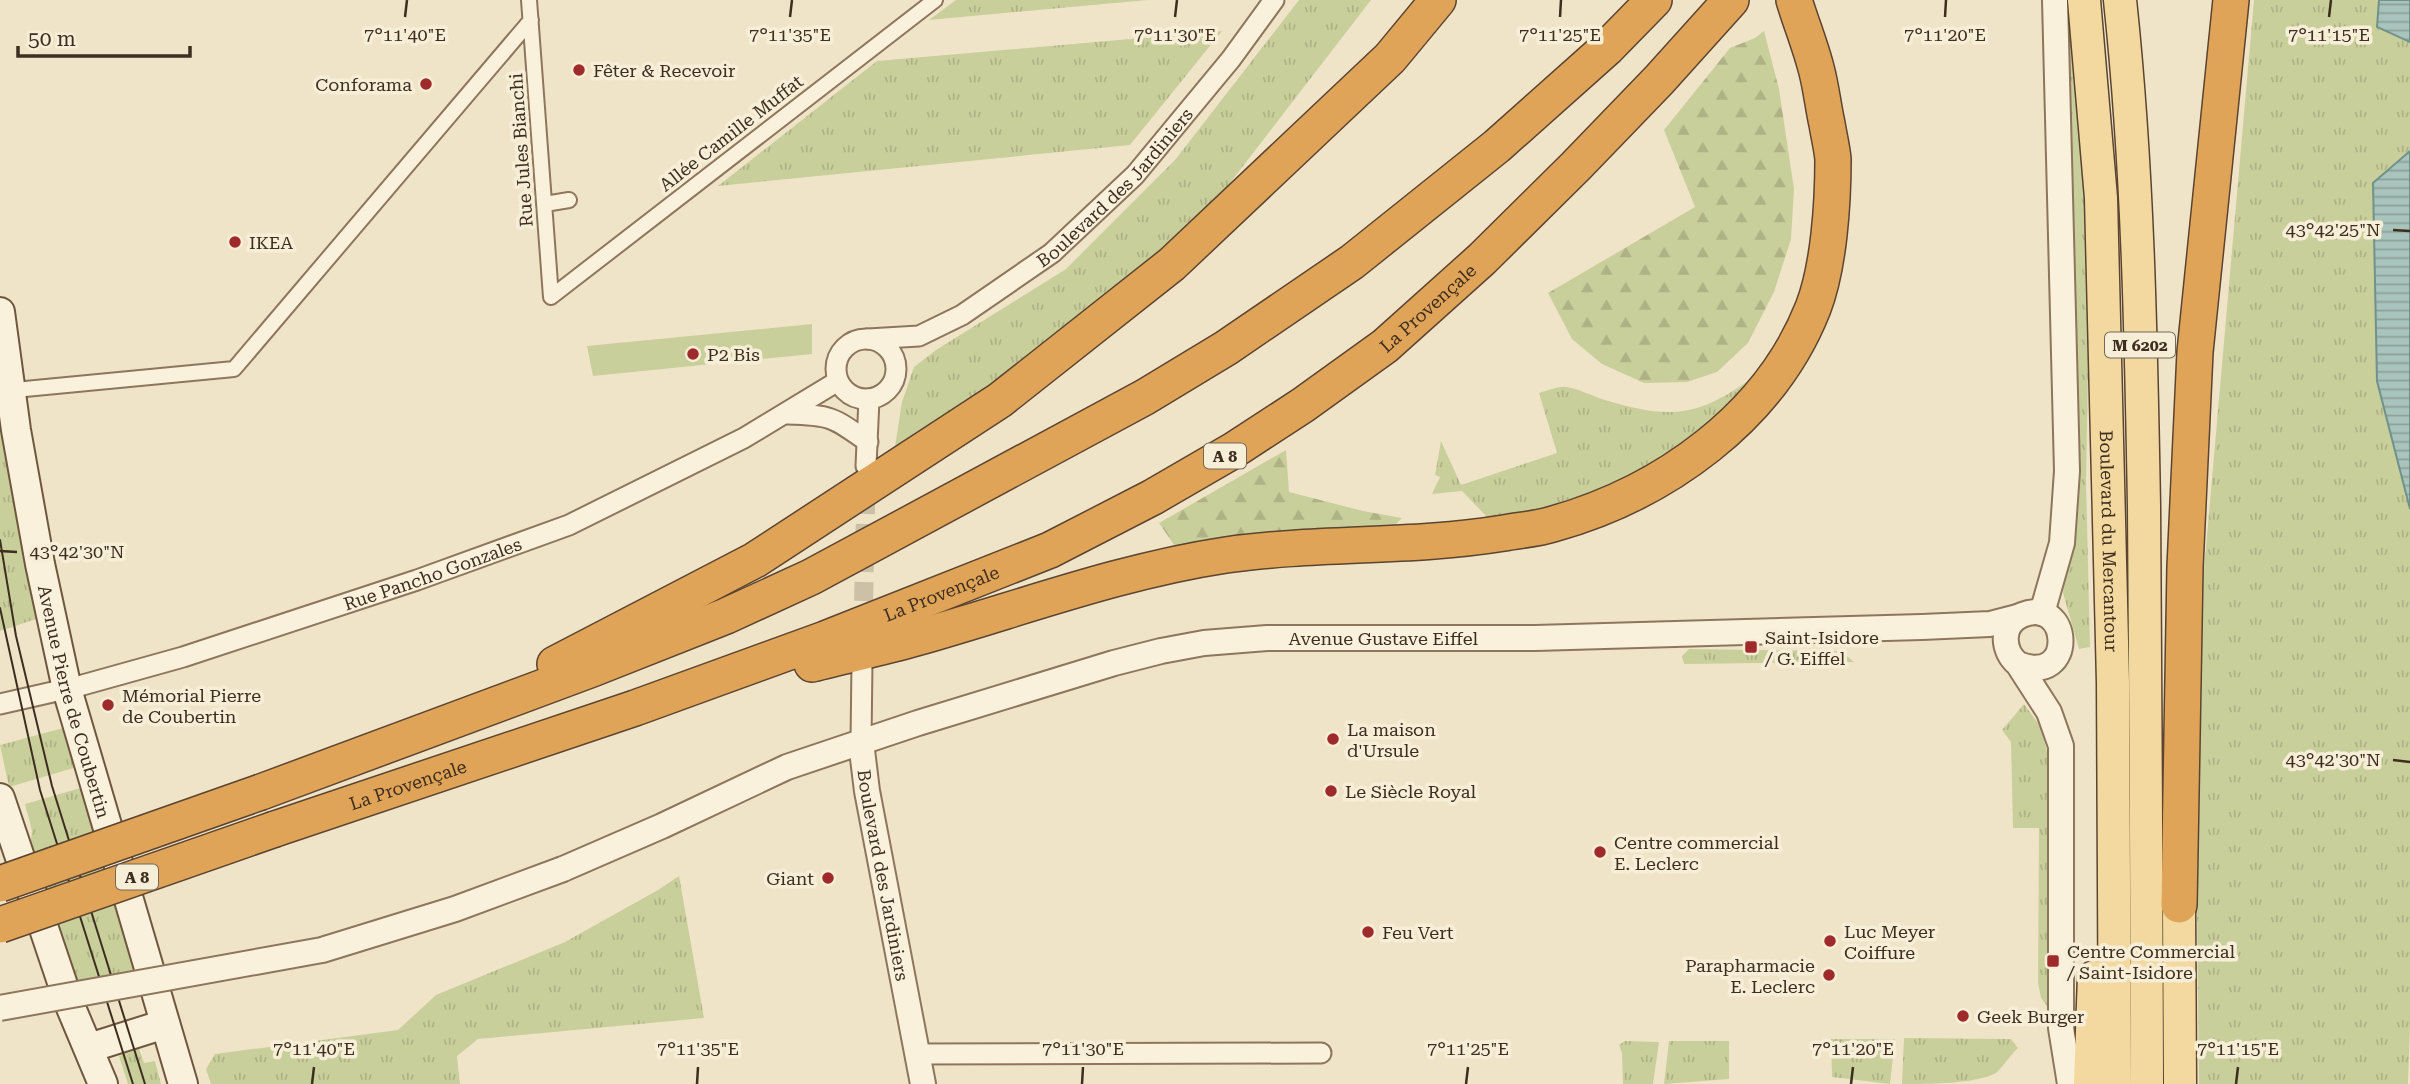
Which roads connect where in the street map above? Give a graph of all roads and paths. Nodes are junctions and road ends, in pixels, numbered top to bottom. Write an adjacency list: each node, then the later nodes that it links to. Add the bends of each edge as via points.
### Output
1 (529, 0): 12 (street, Rue Jules Bianchi)
2 (935, 0): 15 (street, Allée Camille Muffat)
3 (1274, 0): 17 (street, Boulevard des Jardiniers, via 1135,175 1052,253 973,307)
4 (1438, 0): 36 (highway, via 1390,58 1172,264 1000,400 755,561 590,644)
5 (1654, 0): 36 (highway, A 8, via 1497,146 1362,254 1226,348 1145,397 811,577 714,621)
6 (1731, 0): 35 (highway, La Provençale / A 8, via 1659,80 1482,259 1385,345 1234,450 1050,550)
7 (1794, 0): 35 (highway, via 1817,71 1833,157 1821,283 1804,328 1776,374 1740,418 1676,470 1630,497 1552,525 1462,540 1229,555 1163,567 915,638)
8 (2054, 0): 26 (street, via 2067,484 2062,543)
9 (2084, 0): 31 (main road, Boulevard du Mercantour / M 6202, via 2101,198)
10 (2120, 0): 33 (main road, Boulevard du Mercantour / M 6202, via 2139,284)
11 (2231, 0): 40 (highway, via 2195,352 2185,567)
12 (531, 20): 14 (street, Rue Jules Bianchi); 21 (street, via 234,369)
13 (569, 200): 14 (street)
14 (545, 204): 15 (street, Rue Jules Bianchi)
15 (551, 297)
16 (0, 312): 32 (main road, Avenue Pierre de Coubertin, via 40,564)
17 (919, 336): 18 (street, Boulevard des Jardiniers); 19 (street, Boulevard des Jardiniers)
18 (868, 339): 19 (street, via 891,353); 20 (street, via 848,344 841,351 836,361)
19 (895, 371): 22 (street, via 887,389)
20 (838, 381): 22 (street, via 848,393); 23 (street, Rue Pancho Gonzales)
21 (25, 389)
22 (869, 398): 24 (street)
23 (788, 414): 24 (street, via 838,420); 32 (street, Rue Pancho Gonzales, via 569,525 202,651)
24 (868, 442): 25 (street)
25 (866, 466)
26 (2042, 613): 27 (street); 29 (street, via 2051,618 2061,636 2056,657 2039,668 2028,668)
27 (2017, 617): 28 (street, Avenue Gustave Eiffel, via 1990,624); 29 (street, via 2006,634)
28 (1922, 627): 29 (street, Avenue Gustave Eiffel, via 1964,632); 37 (street, Avenue Gustave Eiffel, via 1535,638 1267,638 1204,643 1114,663)
29 (2012, 654): 50 (street, via 2049,712 2062,746 2060,1017)
30 (862, 662): 37 (street, Boulevard des Jardiniers)
31 (2113, 682): 51 (main road); 52 (main road, Boulevard du Mercantour / M 6202)
32 (67, 689): 34 (street, Rue Pancho Gonzales); 43 (main road, Avenue Pierre de Coubertin)
33 (2146, 690): 40 (main road); 53 (main road, Boulevard du Mercantour / M 6202)
34 (0, 704)
35 (635, 708): 41 (highway, La Provençale / A 8, bridge)
36 (461, 716): 39 (highway, A 8, bridge)
37 (861, 742): 42 (street, Avenue Gustave Eiffel, bridge, via 787,767 563,869 383,932 322,950); 46 (street, Boulevard des Jardiniers)
38 (0, 798): 44 (main road)
39 (0, 884)
40 (2179, 905): 54 (main road)
41 (0, 925)
42 (0, 1008)
43 (165, 1024): 44 (main road); 48 (main road, Avenue Pierre de Coubertin)
44 (89, 1048): 47 (main road)
45 (1321, 1053): 46 (street)
46 (918, 1054): 49 (street, Boulevard des Jardiniers)
47 (103, 1084)
48 (183, 1084)
49 (923, 1084)
50 (2070, 1084)
51 (2090, 1084)
52 (2115, 1084)
53 (2147, 1084)
54 (2180, 1084)

